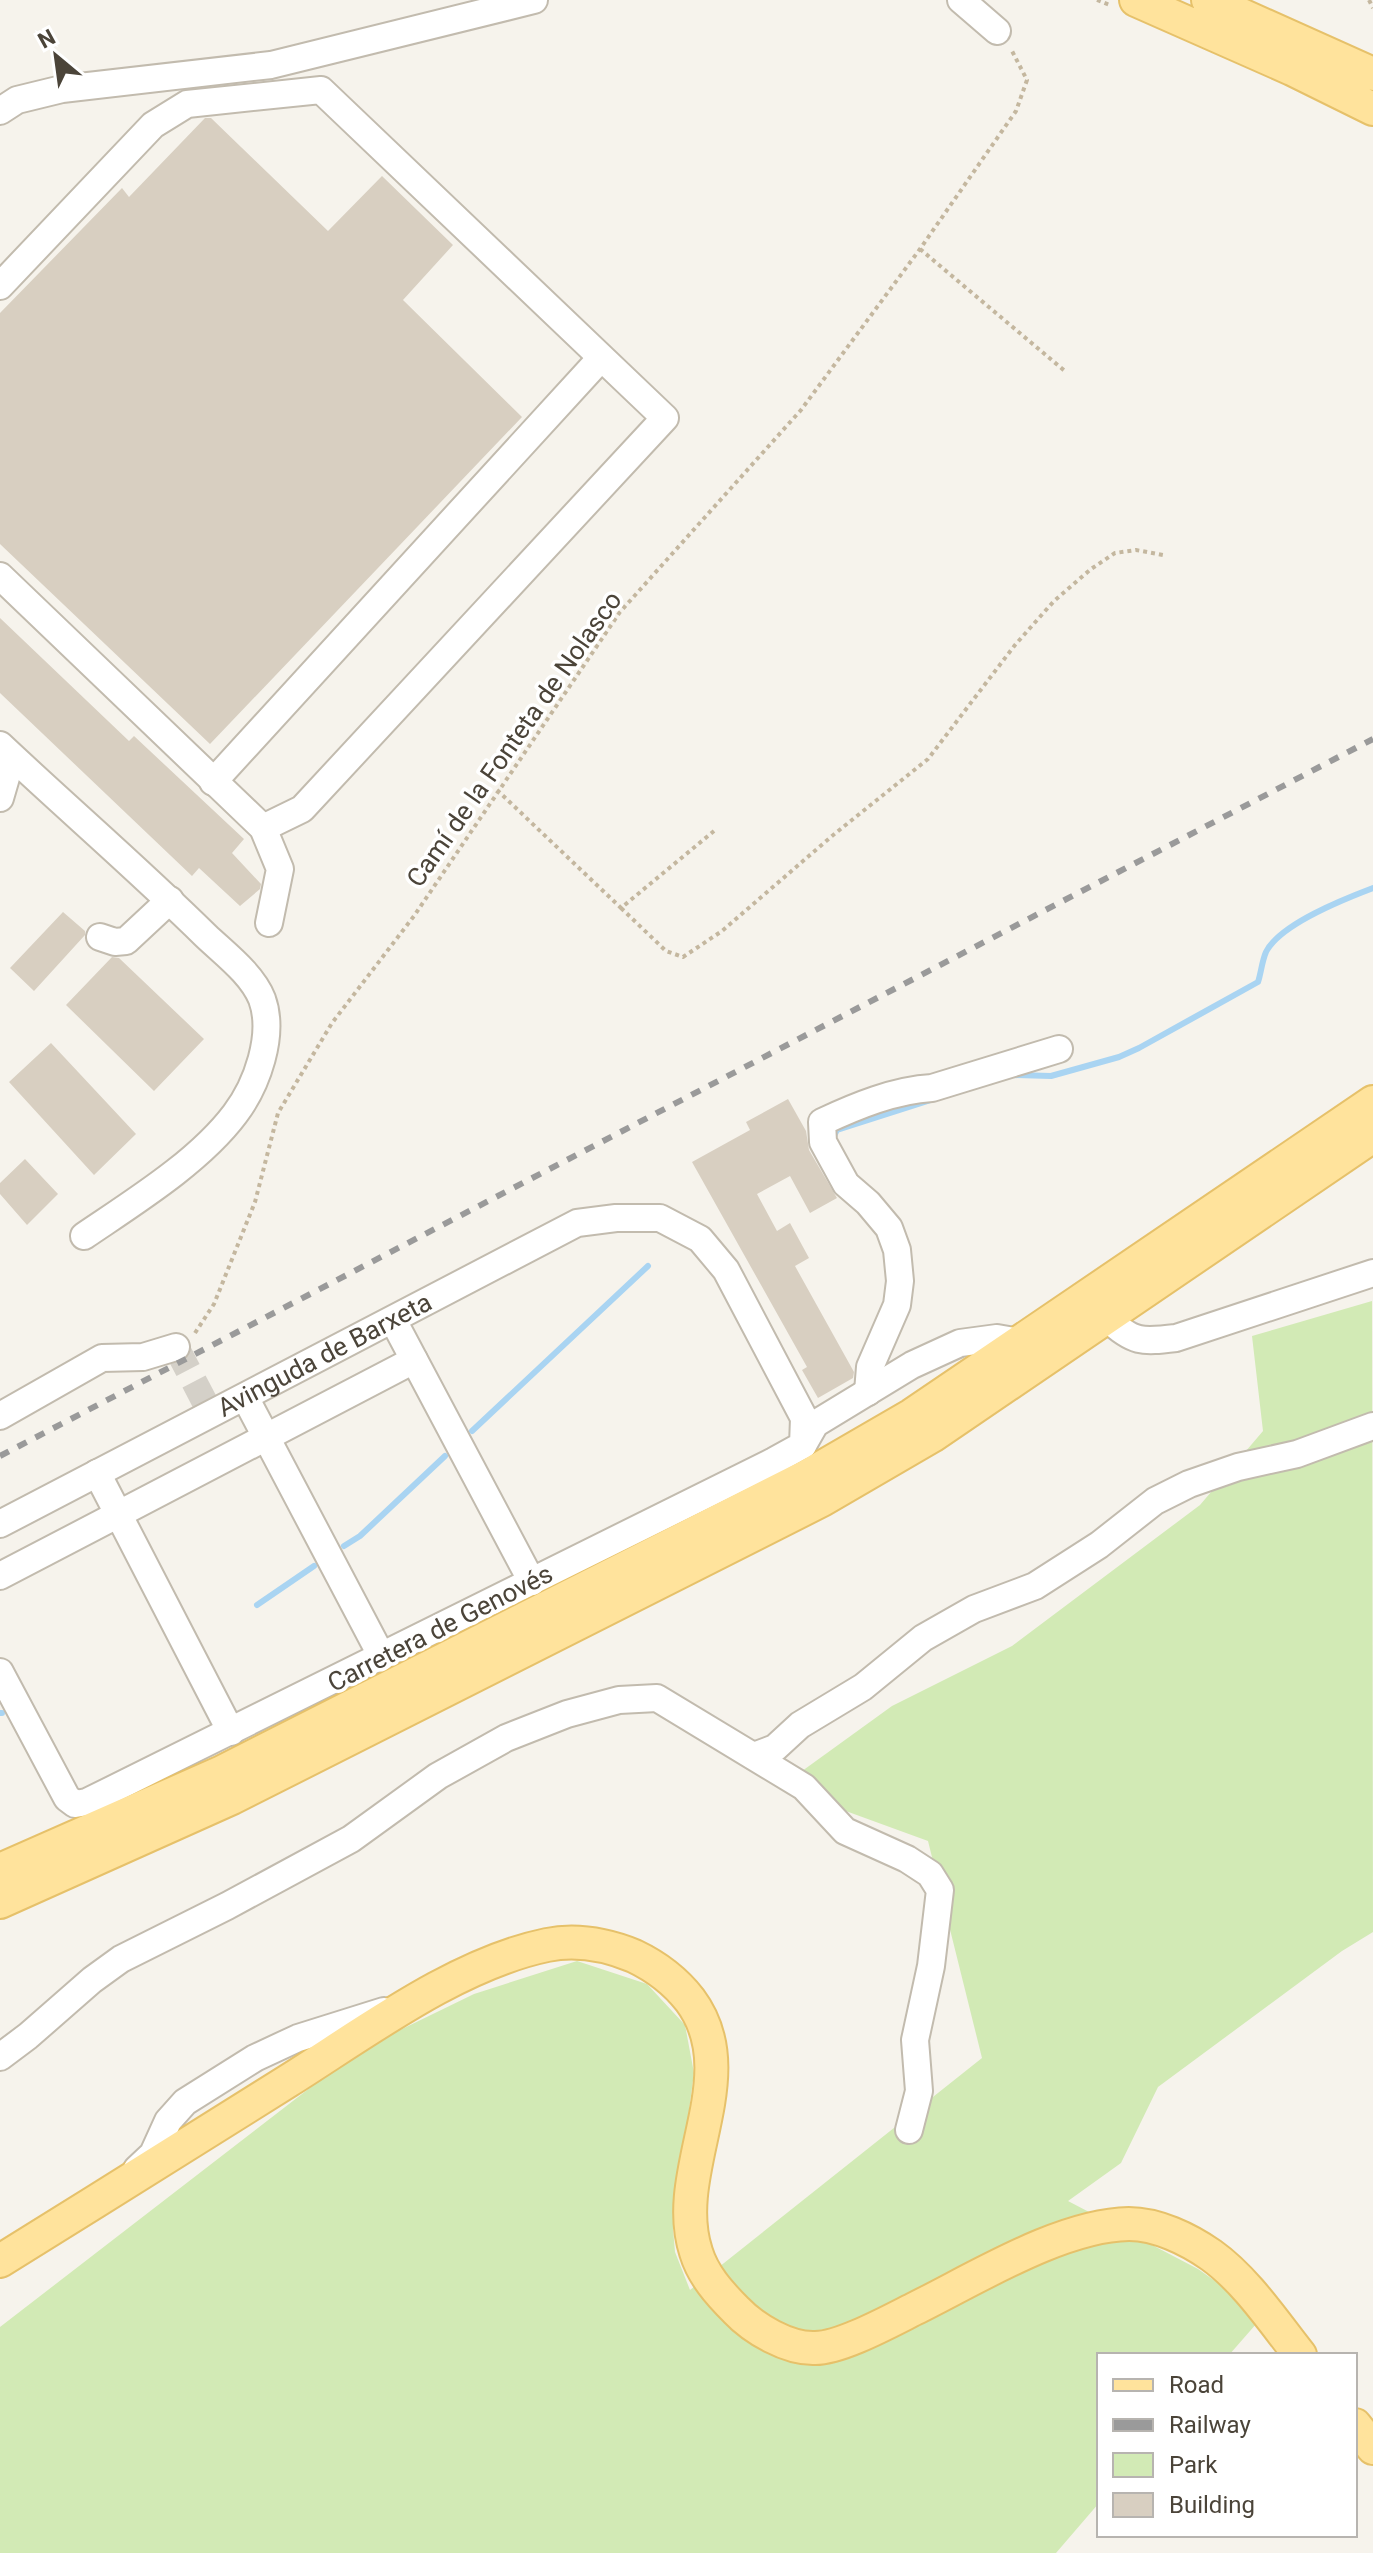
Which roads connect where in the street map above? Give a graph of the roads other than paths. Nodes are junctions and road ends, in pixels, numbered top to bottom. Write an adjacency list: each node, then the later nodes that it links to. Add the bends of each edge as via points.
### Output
1 (534, 0): 9 (street, via 271,65 62,89 17,100)
2 (961, 0): 5 (street)
3 (1136, 0): 6 (main road)
4 (1208, 0): 6 (main road)
5 (997, 31)
6 (1296, 54): 7 (main road); 8 (main road)
7 (1373, 74)
8 (1373, 109)
9 (0, 111)
10 (0, 286): 11 (street, via 153,125 187,104 321,90)
11 (601, 358): 14 (street); 16 (street, via 665,418 302,809)
12 (0, 576): 14 (street)
13 (6, 751): 15 (street); 17 (street)
14 (213, 782): 16 (street)
15 (0, 798)
16 (263, 828): 18 (street, via 280,869)
17 (170, 900): 19 (street, via 126,941); 23 (street, via 257,990 266,1018 260,1064 236,1113 219,1132)
18 (269, 923)
19 (100, 937)
20 (1059, 1049): 30 (street, via 849,1109 822,1122 823,1142 846,1184 889,1228 897,1250 897,1305 870,1367)
21 (1373, 1102): 27 (main road)
22 (1373, 1136): 25 (main road)
23 (84, 1236)
24 (1373, 1273): 25 (street, via 1176,1338 1143,1341)
25 (1107, 1318): 46 (main road, via 932,1436 822,1500 232,1798)
26 (393, 1320): 29 (street); 31 (street, Avinguda de Barxeta); 35 (street, Avinguda de Barxeta, via 577,1223 660,1218 700,1239 726,1270 804,1418)
27 (1020, 1342): 30 (street, Carretera de Genovés, via 997,1338 960,1343); 35 (main road, via 912,1415)
28 (176, 1347): 32 (street, via 143,1357 102,1358)
29 (414, 1360): 34 (street); 40 (street)
30 (868, 1392): 35 (street, Carretera de Genovés, via 815,1424)
31 (245, 1397): 34 (street); 36 (street, Avinguda de Barxeta)
32 (0, 1416)
33 (1373, 1426): 44 (street, via 1297,1454 1238,1467 1155,1501 1035,1586 974,1609 923,1638 863,1687 800,1725 775,1748)
34 (266, 1437): 37 (street); 41 (street)
35 (804, 1461): 40 (street, Carretera de Genovés); 45 (main road, via 220,1773)
36 (97, 1473): 37 (street); 38 (street, Avinguda de Barxeta)
37 (117, 1515): 39 (street); 43 (street)
38 (0, 1524)
39 (0, 1576)
40 (532, 1582): 41 (street, Carretera de Genovés)
41 (382, 1657): 43 (street, Carretera de Genovés)
42 (0, 1672): 43 (street, Carretera de Genovés, via 75,1804)
43 (231, 1732)
44 (754, 1756): 47 (street, via 657,1698 619,1700 506,1738 438,1776 351,1839 121,1959); 48 (street, via 804,1787 845,1831 907,1859 930,1874 940,1890 915,2040 919,2091)
45 (0, 1870)
46 (0, 1902)
47 (0, 2057)
48 (909, 2130)
49 (0, 2261): 50 (main road, via 441,1986 518,1953 564,1942 603,1945 640,1959 673,1981 698,2011 712,2054 690,2209 696,2252 732,2307 761,2330 816,2349 880,2326 1035,2250 1100,2227 1132,2224 1161,2229 1213,2256)
50 (1298, 2353)
51 (1357, 2428): 52 (main road)
52 (1373, 2448)

